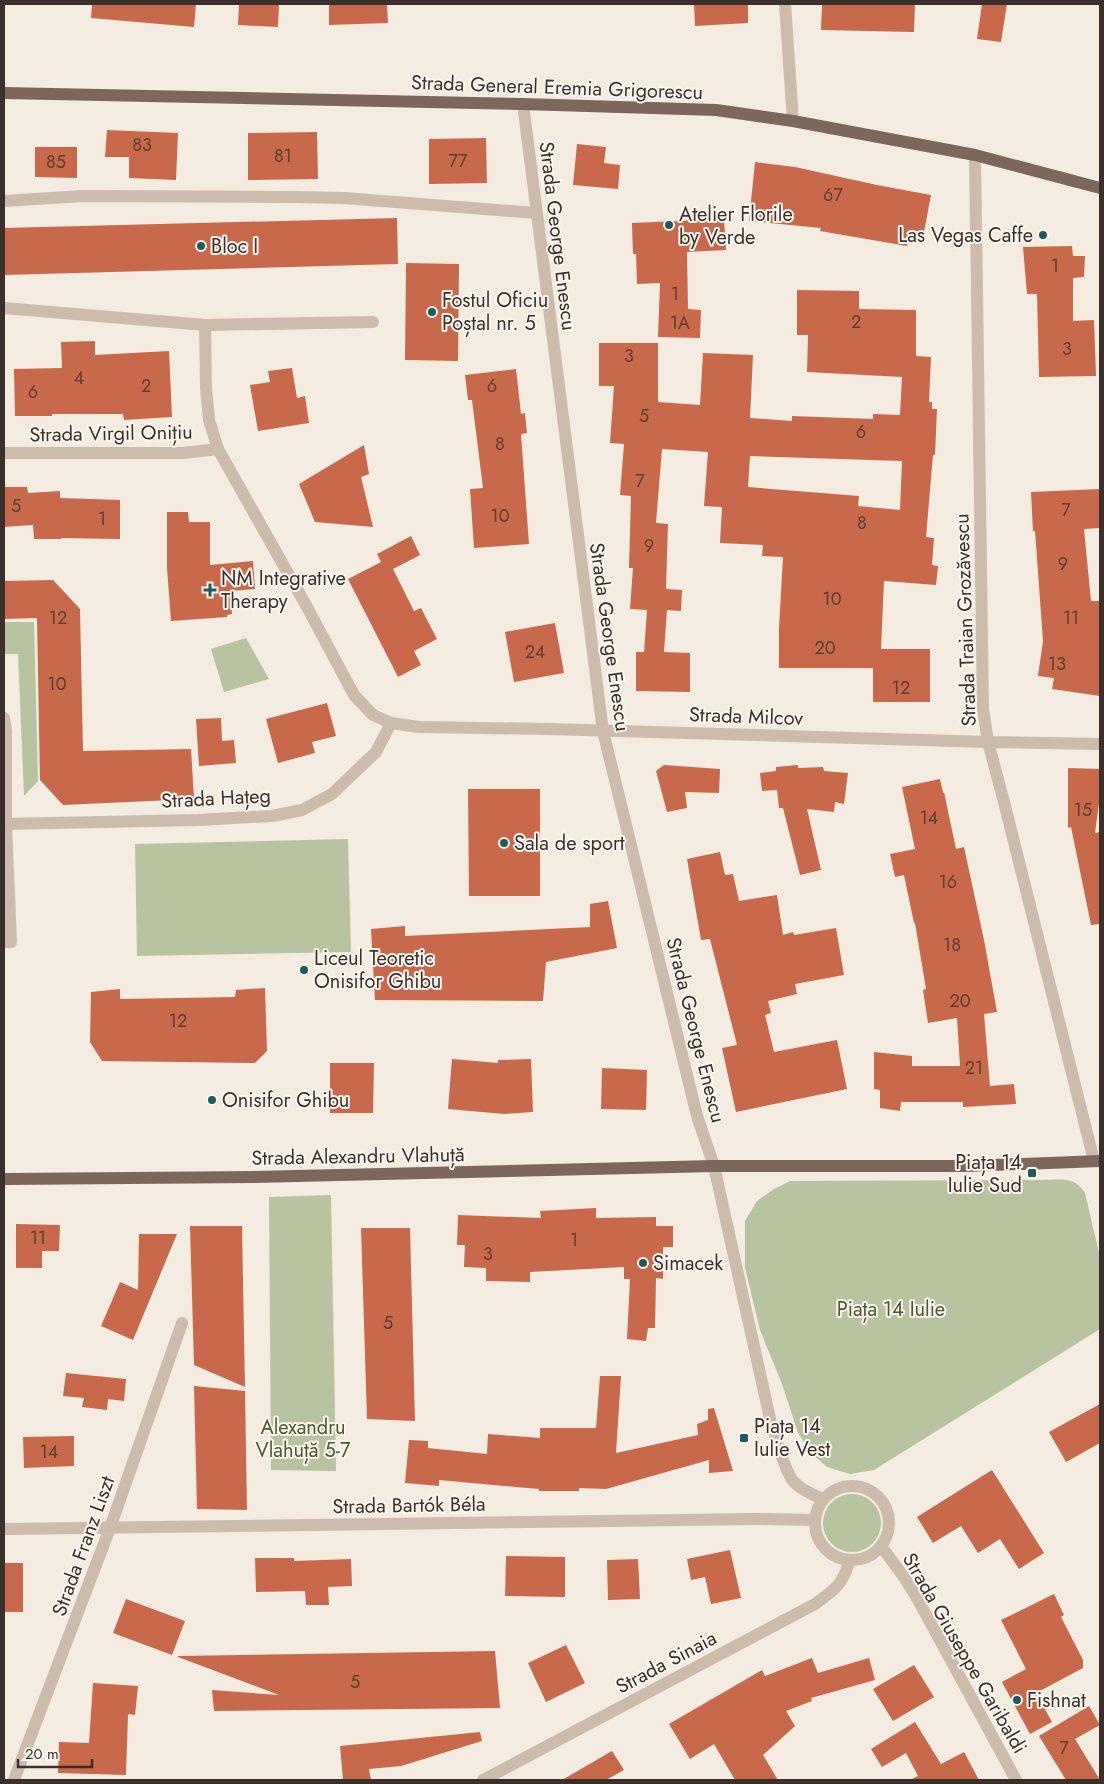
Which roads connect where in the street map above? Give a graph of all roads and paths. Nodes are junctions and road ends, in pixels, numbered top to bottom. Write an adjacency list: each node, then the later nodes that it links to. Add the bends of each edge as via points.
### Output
1 (785, 4): 4 (street)
2 (4, 93): 3 (main road, Strada General Eremia Grigorescu)
3 (522, 104): 4 (main road, Strada General Eremia Grigorescu, via 707,109); 8 (street, Strada George Enescu)
4 (793, 121): 5 (main road, Strada General Eremia Grigorescu)
5 (975, 155): 6 (main road, Strada General Eremia Grigorescu); 17 (street, Strada Traian Grozăvescu, via 983,709)
6 (1100, 188)
7 (4, 201): 8 (street, via 83,196 344,198)
8 (536, 213): 16 (street, Strada George Enescu)
9 (4, 308): 11 (street)
10 (373, 322): 11 (street)
11 (205, 325): 12 (street, via 206,388)
12 (218, 449): 13 (street, Strada Virgil Onițiu, via 183,453); 15 (street, via 354,695 373,715)
13 (4, 453)
14 (4, 718): 19 (street)
15 (391, 722): 16 (street, Strada Milcov, via 419,727); 19 (street, Strada Hațeg, via 376,752 332,794 302,810 272,816 198,820)
16 (603, 731): 17 (street, Strada Milcov); 22 (street, Strada George Enescu, via 697,1116)
17 (988, 742): 18 (street, Strada Milcov); 21 (street, Strada Traian Grozăvescu)
18 (1100, 744)
19 (5, 824): 20 (street, via 11,942)
20 (4, 942)
21 (1097, 1161): 22 (main road, via 967,1166)
22 (714, 1166): 23 (main road, Strada Alexandru Vlahuță, via 254,1177); 25 (street, via 780,1450 793,1481)
23 (4, 1178)
24 (182, 1323): 27 (street, Strada Franz Liszt)
25 (823, 1499): 26 (street); 29 (street, via 842,1487 865,1488 875,1494 885,1508 889,1524)
26 (815, 1520): 27 (street, Strada Bartók Béla); 30 (street, via 816,1532 828,1552)
27 (110, 1528): 28 (street, Strada Bartók Béla); 31 (street, Strada Franz Liszt)
28 (4, 1530)
29 (881, 1546): 30 (street, via 862,1559); 33 (street, Strada Giuseppe Garibaldi, via 917,1598)
30 (850, 1560): 32 (street, Strada Sinaia, via 837,1588 815,1604)
31 (14, 1780)
32 (483, 1780)
33 (1016, 1780)

